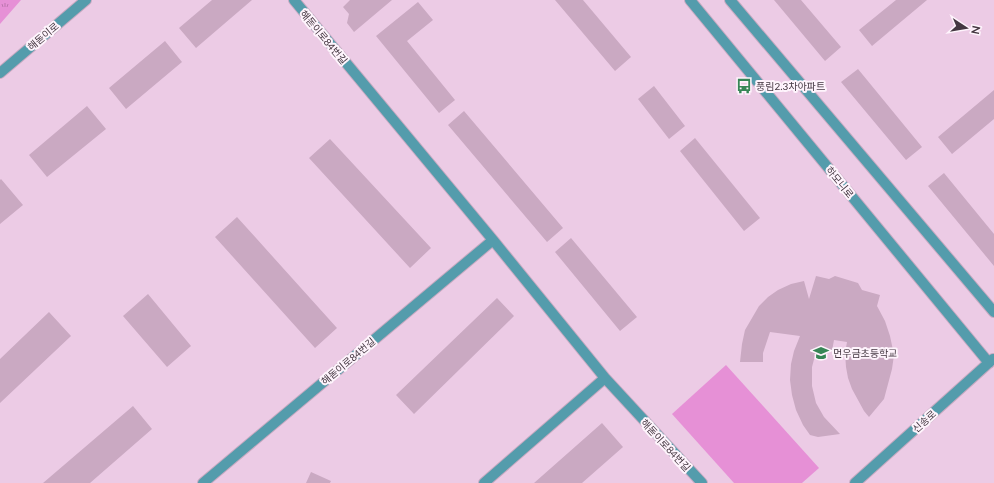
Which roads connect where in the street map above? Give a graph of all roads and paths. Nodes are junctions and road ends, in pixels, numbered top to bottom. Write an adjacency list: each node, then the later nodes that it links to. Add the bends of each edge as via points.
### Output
1 (86, 0): 5 (street, 해돋이로)
2 (295, 0): 6 (street, 해돋이로84번길)
3 (690, 0): 8 (street, 하모니로)
4 (730, 0): 7 (street)
5 (0, 73)
6 (493, 240): 9 (street, 해돋이로84번길); 10 (street, 해돋이로84번길)
7 (994, 312)
8 (992, 361): 13 (street, 신송로)
9 (605, 378): 11 (street); 12 (street, 해돋이로84번길)
10 (203, 483)
11 (484, 483)
12 (702, 483)
13 (854, 483)

